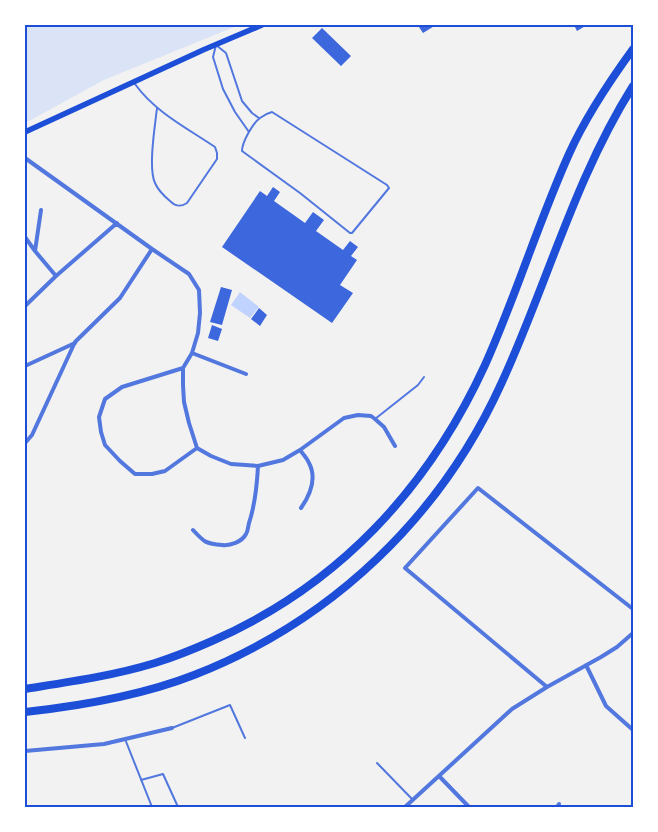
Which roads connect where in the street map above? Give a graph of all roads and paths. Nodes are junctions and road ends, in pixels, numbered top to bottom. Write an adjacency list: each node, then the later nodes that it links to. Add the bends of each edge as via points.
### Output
1 (262, 25): 2 (main road)
2 (216, 45): 4 (main road); 7 (lane, via 226,53 242,101); 9 (lane, via 213,57 223,89)
3 (633, 49): 36 (highway, via 611,79 570,152 499,331 464,406 421,474 373,531 311,585 276,609 194,650 112,675)
4 (133, 82): 6 (lane); 8 (main road)
5 (633, 86): 37 (highway, via 606,131 584,180 525,331 483,421 445,482 374,563 310,614 236,657 192,676 80,705)
6 (157, 108): 6 (lane, via 216,147 217,159 182,206 172,204 154,182 152,167)
7 (259, 118): 9 (lane); 9 (lane, via 272,112 389,188 352,233 242,151)
8 (25, 132)
9 (249, 132)
10 (25, 158): 12 (street)
11 (41, 210): 15 (street)
12 (117, 223): 14 (street); 16 (street)
13 (25, 237): 15 (street)
14 (152, 248): 18 (street, via 120,298); 19 (street, via 189,274 199,290 198,333)
15 (35, 251): 16 (street)
16 (56, 276): 17 (street)
17 (25, 306)
18 (75, 342): 20 (street); 25 (street, via 32,435)
19 (192, 353): 21 (street); 22 (street)
20 (25, 366)
21 (183, 368): 27 (street, via 184,402); 27 (street, via 122,387 105,399 99,418 101,432 105,445 135,474 165,471)
22 (246, 374)
23 (424, 377): 24 (lane)
24 (375, 419): 26 (street); 28 (street, via 358,415 344,418)
25 (25, 443)
26 (395, 446)
27 (197, 448): 29 (street, via 231,464)
28 (300, 450): 29 (street, via 283,460); 30 (street, via 310,465 313,478 312,489)
29 (258, 466): 31 (street, via 253,508 246,534 241,540 226,546 216,545 204,542)
30 (301, 508)
31 (193, 530)
32 (633, 609): 35 (street, via 478,488 405,568)
33 (633, 633): 34 (street)
34 (586, 665): 35 (street); 39 (street, via 606,706)
35 (546, 687): 44 (street, via 512,708)
36 (25, 688)
37 (25, 712)
38 (172, 728): 40 (lane, via 230,705); 41 (street)
39 (633, 730)
40 (245, 738)
41 (125, 739): 42 (street); 45 (lane)
42 (25, 751)
43 (377, 763): 46 (lane)
44 (439, 776): 46 (street); 50 (street)
45 (141, 780): 47 (lane); 48 (lane, via 163,774)
46 (413, 800): 49 (street)
47 (152, 807)
48 (178, 807)
49 (405, 807)
50 (469, 807)

